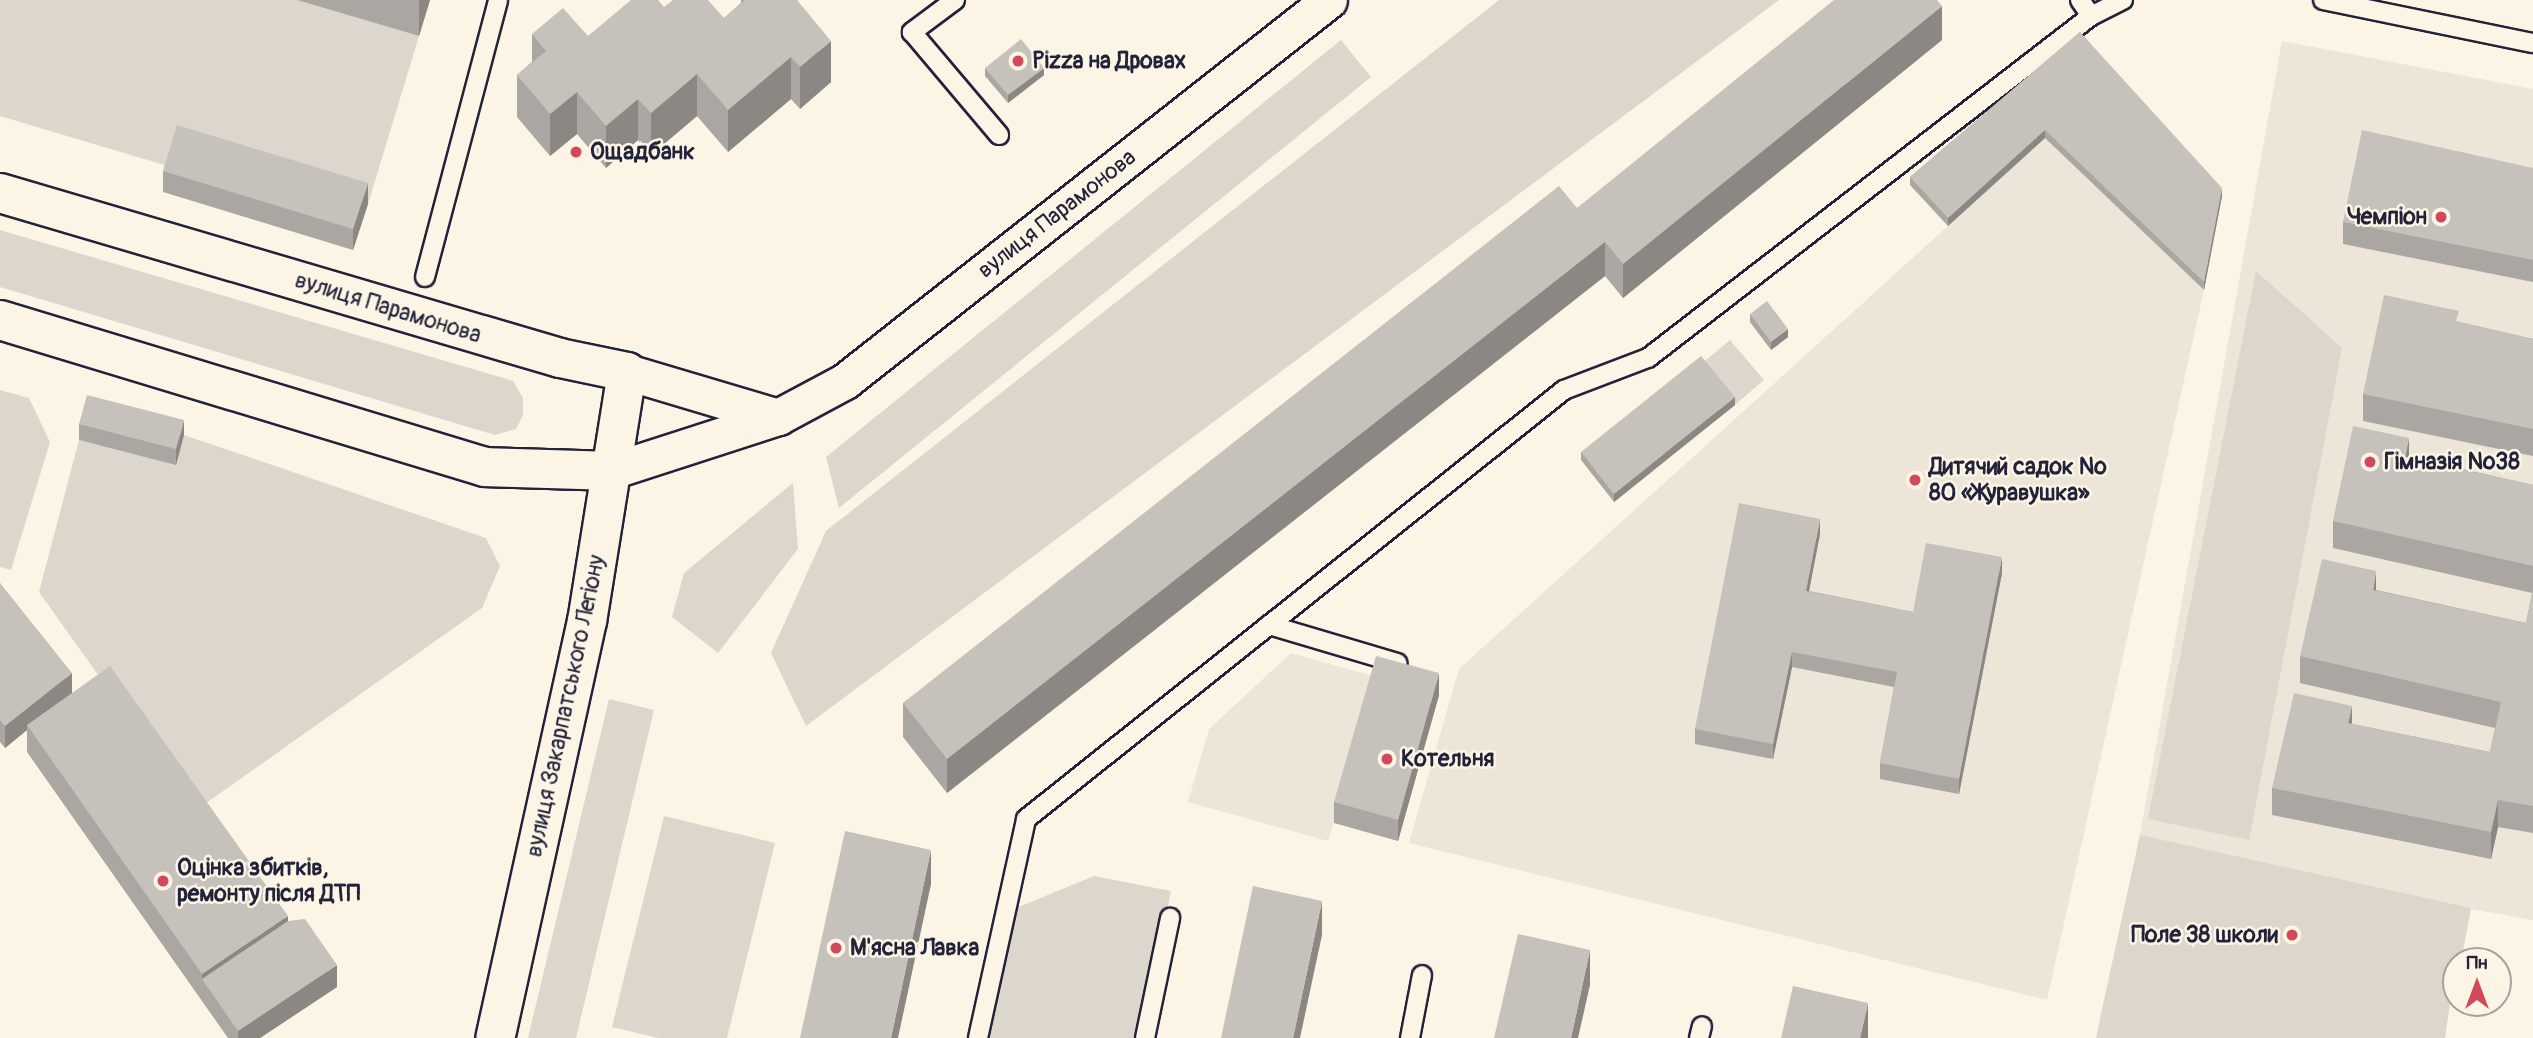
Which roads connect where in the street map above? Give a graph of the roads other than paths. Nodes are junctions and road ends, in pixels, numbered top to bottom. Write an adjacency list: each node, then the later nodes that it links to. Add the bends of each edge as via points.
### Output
1 (498, 0): 11 (lane)
2 (955, 0): 9 (lane, via 912,32)
3 (1329, 0): 14 (street, вулиця Парамонова, via 845,381)
4 (2080, 0): 7 (lane)
5 (2123, 0): 7 (lane)
6 (2323, 0): 8 (lane)
7 (2091, 16): 16 (lane, via 1648,358 1564,390)
8 (2533, 43)
9 (999, 135)
10 (0, 193): 13 (street, вулиця Парамонова, via 560,358)
11 (425, 277)
12 (0, 320): 15 (street, вулиця Парамонова, via 485,467)
13 (627, 372): 14 (street, вулиця Парамонова); 15 (street, вулиця Закарпатського Легіону)
14 (778, 417): 15 (street, вулиця Парамонова)
15 (611, 471): 20 (street, вулиця Закарпатського Легіону, via 587,621)
16 (1269, 625): 17 (lane); 21 (lane, via 1026,819)
17 (1422, 670)
18 (1170, 918): 22 (lane)
19 (1422, 975): 23 (lane)
20 (495, 1038)
21 (978, 1038)
22 (1145, 1038)
23 (1410, 1038)

